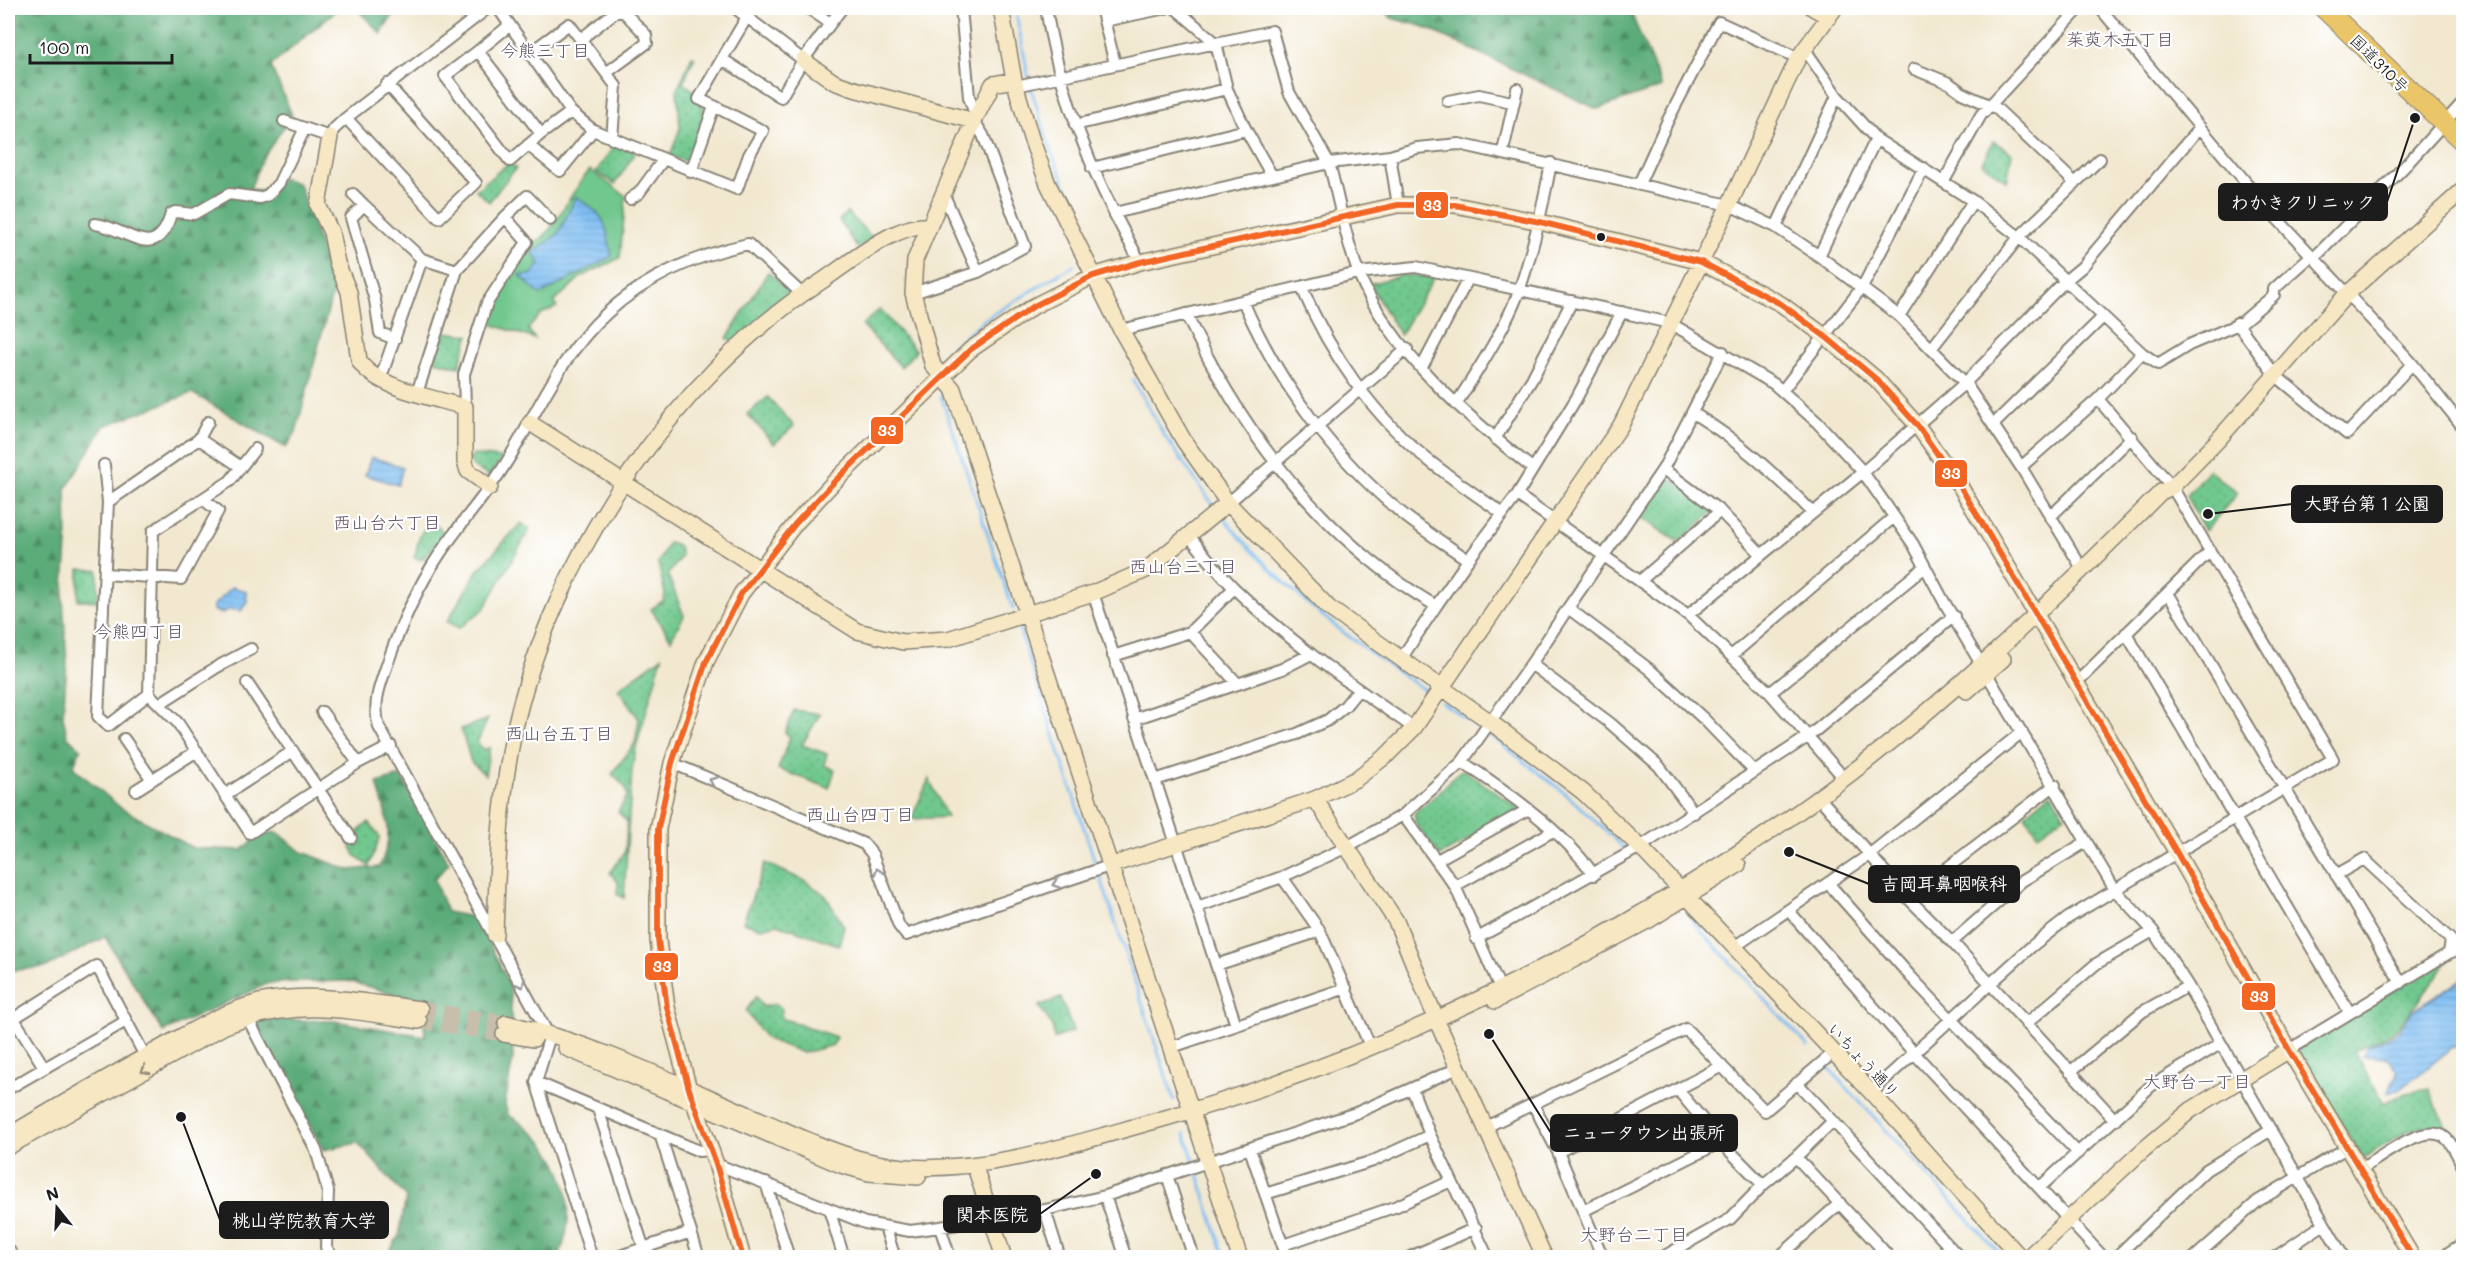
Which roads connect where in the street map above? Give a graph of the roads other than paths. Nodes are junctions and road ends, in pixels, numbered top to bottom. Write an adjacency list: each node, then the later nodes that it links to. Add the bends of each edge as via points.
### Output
1 (488, 8): 33 (street)
2 (498, 8): 20 (street)
3 (735, 8): 17 (street)
4 (808, 8): 19 (street)
5 (842, 8): 19 (street)
6 (961, 8): 44 (street, via 969,97)
7 (1001, 8): 32 (street, いちょう通り)
8 (1046, 8): 31 (street)
9 (1101, 8): 18 (street)
10 (1166, 8): 18 (street)
11 (1174, 8): 22 (street)
12 (1813, 8): 16 (street)
13 (2080, 8): 40 (street)
14 (2100, 8): 48 (street)
15 (2324, 8): 46 (highway, 国道310号)
16 (1832, 12): 25 (street)
17 (747, 16): 26 (street); 27 (street)
18 (1104, 21): 28 (street)
19 (830, 23): 27 (street)
20 (510, 25): 23 (street); 24 (street)
21 (581, 39): 24 (street, via 569,24); 30 (street); 30 (street, via 615,12 624,12 646,35 647,43)
22 (1216, 43): 28 (street); 34 (street); 63 (street, via 1272,31 1289,92)
23 (478, 51): 52 (street); 57 (street, via 445,76 510,161)
24 (531, 52): 42 (street)
25 (1801, 53): 36 (street); 70 (street, via 1719,22); 78 (street)
26 (722, 59): 27 (street, via 781,97); 41 (street, via 699,99)
27 (802, 60): 44 (street, via 834,82 854,89)
28 (1115, 64): 31 (street)
29 (1914, 69): 40 (street)
30 (606, 74): 54 (street, via 616,86)
31 (1061, 76): 32 (street); 47 (street)
32 (1022, 83): 44 (street, via 993,84); 96 (street, いちょう通り, via 1048,184)
33 (387, 84): 43 (street); 43 (street, via 476,183 439,218)
34 (1227, 88): 47 (street); 51 (street)
35 (1517, 89): 39 (street)
36 (1837, 96): 55 (street); 86 (street)
37 (2463, 100): 46 (street)
38 (1448, 101): 39 (street, via 1479,95)
39 (1512, 102): 58 (street)
40 (1990, 105): 68 (street); 69 (street)
41 (714, 106): 66 (street); 66 (street, via 763,131 737,189)
42 (572, 112): 50 (street); 52 (street)
43 (346, 118): 53 (street)
44 (975, 119): 73 (street); 94 (street, via 1025,246)
45 (284, 121): 49 (street)
46 (2442, 124): 56 (highway, 国道310号); 89 (street, via 2375,198)
47 (1075, 125): 64 (street)
48 (2200, 127): 89 (street); 98 (street, via 2082,267)
49 (304, 130): 53 (street); 84 (street, via 279,183 268,195 260,198 230,194 194,214 175,212 159,238 147,242)
50 (593, 130): 54 (street); 57 (street, via 560,171)
51 (1246, 130): 64 (street); 67 (street)
52 (541, 134): 57 (street)
53 (330, 137): 124 (street, via 318,205 350,292 359,360)
54 (612, 139): 61 (street)
55 (1876, 139): 65 (street); 88 (street)
56 (2463, 142)
57 (528, 144)
58 (1503, 151): 59 (street, via 1459,144 1417,148); 62 (street)
59 (1390, 156): 63 (street); 77 (street)
60 (2100, 159): 69 (street)
61 (663, 160): 66 (street); 74 (street)
62 (1551, 163): 70 (street); 83 (street)
63 (1329, 164): 67 (street); 80 (street)
64 (1092, 168): 79 (street)
65 (1924, 168): 68 (street); 99 (street)
66 (691, 172)
67 (1272, 176): 79 (street)
68 (1944, 182): 75 (street)
69 (2074, 182): 87 (street)
70 (1639, 184): 78 (street)
71 (2463, 189): 104 (street)
72 (353, 194): 76 (street)
73 (944, 195): 85 (street); 94 (street)
74 (630, 200)
75 (1973, 201): 87 (street); 109 (street)
76 (364, 205): 90 (street); 115 (street, via 351,218 375,300 380,333)
77 (1398, 205): 80 (street); 83 (street, via 1455,205)
78 (1730, 205): 86 (street); 92 (street)
79 (1114, 213): 91 (street)
80 (1343, 215): 91 (street); 95 (street)
81 (505, 217): 82 (street, via 527,196); 93 (street); 131 (street, via 527,242 487,303 464,374)
82 (550, 220)
83 (1539, 222): 92 (street); 101 (street)
84 (95, 224)
85 (929, 226): 102 (street, via 915,260); 103 (street, via 908,227)
86 (1776, 227): 88 (street)
87 (2019, 237): 98 (street); 117 (street)
88 (1819, 256): 99 (street)
89 (2313, 257): 104 (street); 112 (street, via 2274,289 2274,295)
90 (422, 259): 93 (street); 115 (street)
91 (1140, 262): 96 (street)
92 (1701, 262): 111 (street); 114 (street, via 1780,304)
93 (458, 270): 128 (street)
94 (978, 272): 102 (street)
95 (1358, 273): 97 (street, via 1416,267); 100 (street); 116 (street, via 1389,327)
96 (1093, 276): 113 (street, いちょう通り); 123 (street, via 1034,306 993,333)
97 (1468, 279): 101 (street); 121 (street)
98 (2065, 281): 110 (street); 125 (street)
99 (1863, 286): 109 (street); 114 (street)
100 (1302, 288): 105 (street); 126 (street, via 1314,317)
101 (1520, 290): 106 (street); 130 (street, via 1478,371)
102 (913, 293): 123 (street, via 933,366)
103 (802, 294): 134 (street, via 748,244 689,261 628,297 585,333 555,375); 150 (street, via 734,349 677,413)
104 (2346, 295): 120 (street); 122 (street)
105 (1243, 301): 108 (street); 137 (street)
106 (1572, 301): 107 (street); 141 (street, via 1532,379)
107 (1622, 312): 111 (street); 147 (street)
108 (1186, 314): 113 (street); 143 (street, via 1206,357)
109 (1899, 316): 117 (street)
110 (2103, 317): 119 (street); 136 (street)
111 (1670, 323): 118 (street); 162 (street, via 1621,425)
112 (2237, 323): 119 (street, via 2158,364); 122 (street)
113 (1121, 330): 156 (street, いちょう通り, via 1184,441)
114 (1826, 337): 127 (street); 135 (street, via 1876,379)
115 (394, 339): 124 (street)
116 (1407, 349): 121 (street); 126 (street)
117 (1931, 349): 125 (street)
118 (1723, 352): 127 (street); 132 (street)
119 (2142, 353): 129 (street)
120 (2412, 364): 122 (street, via 2347,434); 138 (street)
121 (1422, 367): 130 (street)
122 (2275, 375): 152 (street)
123 (942, 377): 169 (street, via 795,524); 179 (street, via 953,389)
124 (380, 380): 128 (street)
125 (1965, 383): 135 (street); 136 (street)
126 (1360, 390): 137 (street); 159 (street, via 1430,462)
127 (1782, 391): 149 (street)
128 (417, 393): 131 (street)
129 (2098, 399): 139 (street); 146 (street)
130 (1455, 404): 141 (street)
131 (465, 407): 151 (street, via 465,462 468,471)
132 (1693, 413): 148 (street); 158 (street, via 1733,438)
133 (208, 422): 140 (street)
134 (530, 423): 150 (street); 151 (street)
135 (1917, 425): 149 (street); 182 (street, via 1960,486)
136 (1993, 425): 146 (street)
137 (1316, 426): 143 (street); 167 (street, via 1353,468 1405,516)
138 (2463, 428)
139 (2132, 437): 152 (street); 161 (street)
140 (199, 439): 145 (street); 155 (street)
141 (1495, 439): 147 (street)
142 (255, 449): 145 (street)
143 (1274, 463): 156 (street); 177 (street, via 1351,543 1413,593)
144 (104, 465): 155 (street)
145 (241, 466): 154 (street, via 230,481)
146 (2021, 468): 161 (street)
147 (1533, 469): 153 (street)
148 (1664, 469): 157 (street); 166 (street)
149 (1863, 472): 158 (street); 160 (street)
150 (625, 482): 169 (street); 250 (street, via 577,557 542,638 514,731 498,844)
151 (490, 487): 207 (street, via 440,554 413,600 394,644 375,700 379,727)
152 (2172, 487): 164 (street); 170 (street, via 2161,492); 182 (street, via 2170,497)
153 (1517, 495): 159 (street); 162 (street)
154 (203, 499): 172 (street, via 153,531); 172 (street, via 218,511 181,579)
155 (108, 502): 171 (street)
156 (1228, 503): 163 (street); 189 (street, いちょう通り, via 1329,608)
157 (1720, 511): 165 (street); 173 (street)
158 (1812, 512): 165 (street)
159 (1503, 514): 167 (street)
160 (1894, 517): 168 (street); 188 (street)
161 (2050, 518): 170 (street)
162 (1556, 521): 166 (street); 195 (street)
163 (1190, 537): 174 (street); 176 (street, via 1146,570)
164 (2210, 551): 175 (street); 219 (street, via 2333,759)
165 (1761, 554): 180 (street)
166 (1604, 555): 173 (street); 178 (street)
167 (1468, 560): 177 (street)
168 (1925, 567): 181 (street); 197 (street)
169 (761, 569): 179 (street, via 857,631 903,642 948,639); 212 (street, via 741,594 706,662)
170 (2083, 570): 182 (street)
171 (105, 574): 172 (street); 198 (street, via 98,717 108,726)
172 (152, 577): 198 (street)
173 (1640, 581): 180 (street)
174 (1234, 588): 183 (street); 186 (street)
175 (2168, 592): 184 (street); 219 (street)
176 (1093, 593): 179 (street); 187 (street)
177 (1436, 606): 189 (street)
178 (1568, 608): 190 (street); 213 (street, via 1649,669)
179 (1030, 613): 237 (street)
180 (1688, 615): 188 (street)
181 (1954, 616): 191 (street); 205 (street)
182 (2038, 621): 191 (street); 194 (street)
183 (1190, 632): 187 (street); 193 (street)
184 (2126, 633): 194 (street); 227 (street)
185 (251, 649): 199 (street)
186 (1311, 654): 193 (street); 196 (street)
187 (1113, 656): 201 (street)
188 (1731, 656): 197 (street)
189 (1401, 659): 195 (street, いちょう通り)
190 (1531, 664): 202 (street); 225 (street, via 1610,723 1659,766)
191 (1984, 669): 204 (street); 214 (street); 223 (street, via 1926,725)
192 (247, 683): 209 (street)
193 (1238, 684): 201 (street)
194 (2075, 684): 234 (street)
195 (1442, 688): 202 (street, いちょう通り); 203 (street)
196 (1358, 690): 203 (street); 216 (street, via 1328,720 1297,734)
197 (1770, 693): 205 (street)
198 (149, 694): 199 (street)
199 (159, 704): 208 (street)
200 (322, 712): 211 (street)
201 (1134, 719): 216 (street)
202 (1489, 721): 210 (street); 232 (street, いちょう通り, via 1583,792)
203 (1414, 728): 222 (street, via 1356,779)
204 (2022, 732): 217 (street); 235 (street)
205 (1809, 736): 213 (street); 214 (street)
206 (124, 739): 215 (street)
207 (391, 746): 211 (street); 250 (street)
208 (197, 751): 215 (street); 221 (street)
209 (293, 751): 218 (street); 221 (street)
210 (1462, 762): 224 (street); 226 (street)
211 (358, 763): 218 (street)
212 (672, 763): 237 (street, one-way to 212, via 906,935 872,854 864,844); 290 (street, via 658,829 658,940 666,1007)
213 (1754, 771): 225 (street)
214 (1844, 778): 244 (street)
215 (152, 780): 220 (street)
216 (1155, 780): 231 (street)
217 (2055, 785): 230 (street); 245 (street)
218 (319, 789): 221 (street, via 250,833); 229 (street)
219 (2284, 789): 227 (street); 239 (street)
220 (136, 790)
221 (225, 795)
222 (1315, 799): 231 (street); 233 (street)
223 (1824, 803): 235 (street); 244 (street, via 1748,858)
224 (1527, 810): 228 (street); 236 (street)
225 (1694, 813): 232 (street)
226 (1403, 815): 233 (street); 236 (street)
227 (2236, 817): 234 (street); 262 (street)
228 (1553, 831): 238 (street); 242 (street)
229 (351, 838)
230 (2086, 842): 243 (street); 252 (street, via 2022,881)
231 (1176, 844): 237 (street); 246 (street)
232 (1641, 847): 238 (street); 244 (street, いちょう通り)
233 (1345, 848): 240 (street); 267 (street, via 1381,895 1395,921)
234 (2177, 853): 243 (street); 275 (street)
235 (1869, 855): 241 (street); 245 (street)
236 (1437, 860): 242 (street)
237 (1112, 865): 273 (street)
238 (1594, 875): 251 (street)
239 (2336, 875): 255 (street, via 2364,860 2451,940); 257 (street)
240 (1282, 877): 246 (street); 249 (street)
241 (1828, 883): 247 (street); 264 (street)
242 (1455, 886): 251 (street)
243 (2115, 890): 248 (street); 258 (street, via 2068,918)
244 (1682, 894): 254 (street, いちょう通り); 261 (street); 267 (street, via 1546,976)
245 (1908, 898): 252 (street)
246 (1197, 907): 256 (street)
247 (1788, 910): 254 (street); 277 (street)
248 (2153, 931): 259 (street); 269 (street, via 2096,964)
249 (1320, 932): 256 (street); 260 (street)
250 (495, 935): 271 (street, one-way to 271)
251 (1476, 939): 261 (street)
252 (1952, 942): 258 (street)
253 (2463, 946): 255 (street)
254 (1734, 947): 276 (street, いちょう通り)
255 (2449, 953): 257 (street)
256 (1216, 966): 268 (street)
257 (2401, 983): 262 (street)
258 (1989, 985): 264 (street); 269 (street)
259 (2188, 986): 272 (street); 282 (street, via 2142,1012)
260 (1346, 988): 268 (street); 274 (street)
261 (1500, 988): 267 (street)
262 (2350, 1013): 275 (street)
263 (247, 1017): 278 (street, via 275,1010 323,1008 420,1015 327,997 268,1000 215,1019); 303 (street, one-way to 303); 339 (street, via 316,1150 328,1191 326,1247)
264 (1951, 1019): 277 (street); 306 (street)
265 (11, 1020): 266 (street, via 97,966); 280 (street)
266 (126, 1021): 278 (street); 280 (street)
267 (1438, 1022): 274 (street); 281 (street); 293 (street, via 1342,1068)
268 (1236, 1024): 273 (street)
269 (2026, 1024): 282 (street)
270 (505, 1028): 271 (street)
271 (547, 1037): 284 (street); 290 (street, via 599,1049)
272 (2220, 1044): 283 (street); 294 (street, via 2151,1086)
273 (1172, 1047): 293 (street)
274 (1370, 1047): 293 (street)
275 (2289, 1050): 283 (street); 302 (street)
276 (1833, 1053): 285 (street); 289 (street, いちょう通り)
277 (1915, 1054): 289 (street); 318 (street)
278 (145, 1056): 300 (street)
279 (1722, 1066): 285 (street, via 1765,1111); 288 (street); 291 (street, via 1686,1029)
280 (44, 1067): 286 (street)
281 (1458, 1068): 287 (street); 296 (street)
282 (2070, 1072): 294 (street)
283 (2240, 1080): 297 (street); 326 (street, via 2191,1110)
284 (536, 1082): 292 (street); 340 (street)
285 (1797, 1083): 295 (street)
286 (8, 1089)
287 (1412, 1089): 299 (street); 304 (street, via 1356,1113)
288 (1678, 1090): 301 (street); 305 (street)
289 (1871, 1092): 361 (street, いちょう通り)
290 (691, 1097): 293 (street, via 842,1155 899,1167 940,1168 1040,1151); 307 (street); 312 (street, via 841,1165 869,1173 936,1178)
291 (1534, 1106): 296 (street); 305 (street)
292 (598, 1108): 298 (street); 335 (street)
293 (1194, 1114): 309 (street); 312 (street, via 1083,1149)
294 (2115, 1120): 306 (street)
295 (1833, 1121): 308 (street); 360 (street)
296 (1486, 1127): 337 (street)
297 (2271, 1130): 314 (street); 364 (street, via 2206,1170)
298 (660, 1134): 307 (street); 331 (street)
299 (1430, 1135): 315 (street); 319 (street, via 1373,1161)
300 (8, 1136)
301 (1721, 1142): 317 (street); 324 (street)
302 (2348, 1147): 311 (street); 314 (street)
303 (8, 1148)
304 (1250, 1149): 309 (street); 319 (street)
305 (1558, 1152): 324 (street)
306 (2078, 1153): 318 (street)
307 (713, 1157): 316 (street); 343 (street)
308 (1796, 1157): 317 (street); 321 (street)
309 (1199, 1163): 313 (street); 352 (street)
310 (2463, 1168): 311 (street, via 2443,1136 2423,1133)
311 (2361, 1169): 368 (street)
312 (977, 1173): 325 (street)
313 (1167, 1175): 320 (street); 351 (street)
314 (2297, 1177): 327 (street); 365 (street, via 2258,1201)
315 (1451, 1180): 330 (street); 333 (street, via 1397,1206)
316 (766, 1183): 322 (street); 344 (street)
317 (1763, 1185): 357 (street, via 1730,1219)
318 (2039, 1188): 326 (street)
319 (1265, 1194): 333 (street)
320 (1105, 1196): 323 (street); 350 (street)
321 (1840, 1203): 336 (street); 358 (street)
322 (829, 1209): 328 (street); 345 (street)
323 (1045, 1210): 325 (street); 349 (street)
324 (1583, 1211): 356 (street)
325 (990, 1218): 329 (street); 348 (street)
326 (2067, 1220): 362 (street); 363 (street)
327 (2324, 1224): 366 (street); 367 (street)
328 (885, 1227): 329 (street, via 910,1231); 346 (street)
329 (940, 1227): 347 (street)
330 (1476, 1228): 354 (street); 355 (street)
331 (691, 1232): 335 (street); 342 (street)
332 (2463, 1244): 369 (street)
333 (1283, 1245): 353 (street)
334 (8, 1252): 338 (street)
335 (645, 1252): 341 (street)
336 (1886, 1253): 359 (street)
337 (1540, 1256)
338 (10, 1257)
339 (333, 1257)
340 (592, 1257)
341 (614, 1257)
342 (699, 1257)
343 (743, 1257)
344 (789, 1257)
345 (844, 1257)
346 (895, 1257)
347 (950, 1257)
348 (1004, 1257)
349 (1060, 1257)
350 (1126, 1257)
351 (1194, 1257)
352 (1240, 1257)
353 (1287, 1257)
354 (1408, 1257)
355 (1488, 1257)
356 (1603, 1257)
357 (1661, 1257)
358 (1778, 1257)
359 (1873, 1257)
360 (1960, 1257)
361 (2021, 1257)
362 (2027, 1257)
363 (2104, 1257)
364 (2115, 1257)
365 (2194, 1257)
366 (2274, 1257)
367 (2344, 1257)
368 (2413, 1257)
369 (2440, 1257)

